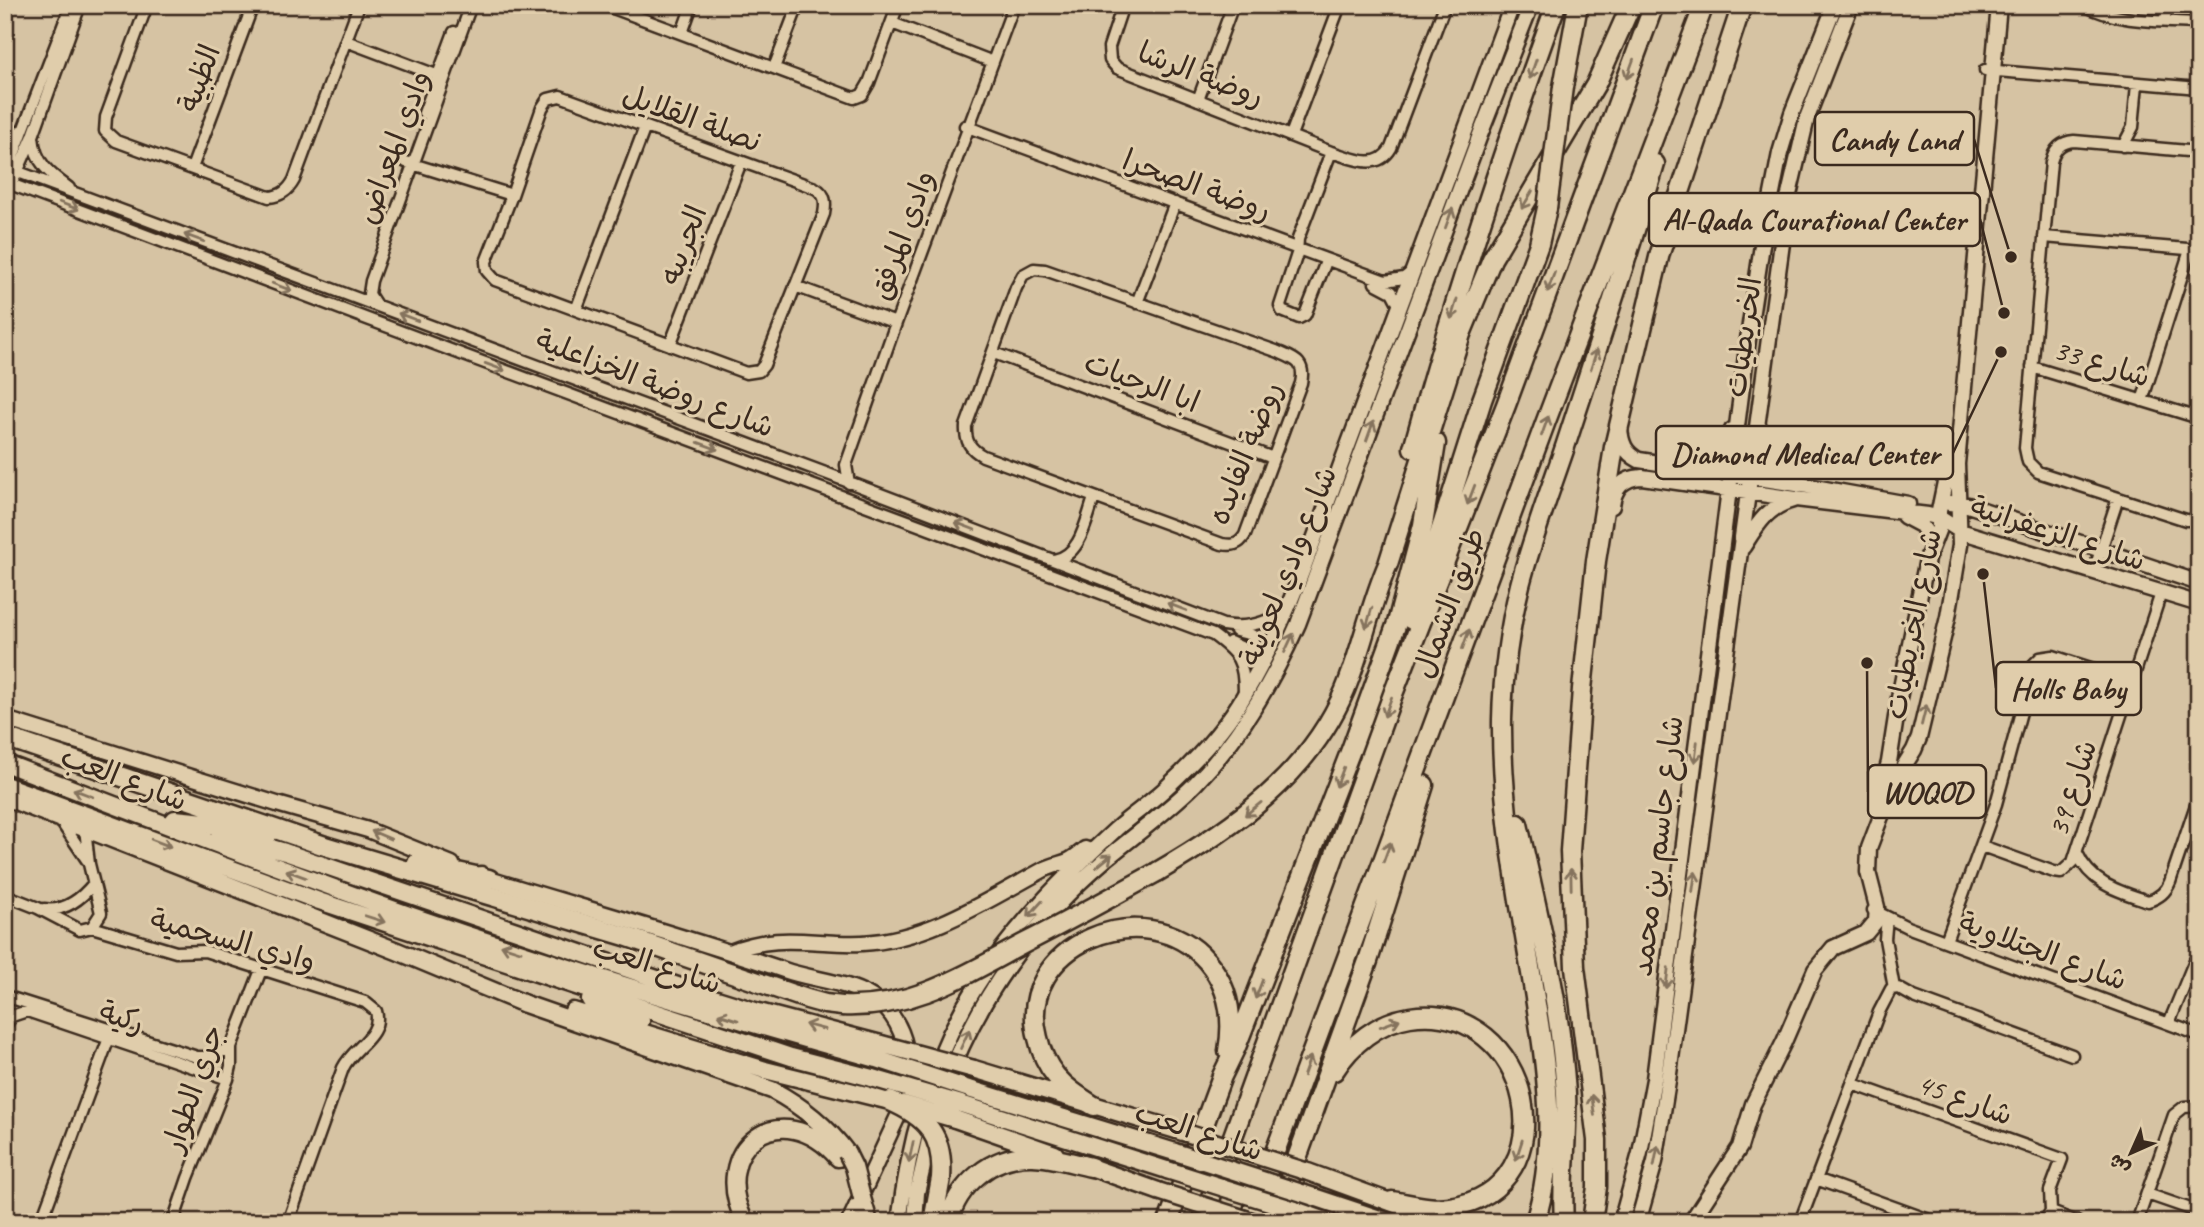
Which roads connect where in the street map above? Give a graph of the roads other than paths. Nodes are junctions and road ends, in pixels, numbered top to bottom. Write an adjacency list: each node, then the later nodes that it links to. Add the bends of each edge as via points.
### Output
1 (71, 5): 46 (street)
2 (80, 5): 49 (street)
3 (147, 5): 56 (street, via 104,126 116,141)
4 (253, 5): 56 (street, الظبية)
5 (359, 5): 37 (street)
6 (464, 5): 41 (street, وادي المعراض)
7 (471, 5): 41 (street, وادي المعراض)
8 (605, 5): 36 (street)
9 (692, 5): 36 (street)
10 (798, 5): 39 (street)
11 (898, 5): 33 (street)
12 (1008, 5): 38 (street, وادي المرفق)
13 (1014, 5): 38 (street, وادي المرفق)
14 (1123, 5): 44 (street, روضة الرشا, via 1109,47 1112,64)
15 (1233, 5): 44 (street)
16 (1340, 5): 48 (street)
17 (1445, 5): 52 (street, روضة الرشا, via 1388,154 1367,163)
18 (1512, 5): 65 (main road, شارع وادي لعوينة)
19 (1528, 5): 181 (main road, شارع وادي لعوينة, one-way to 19, via 925,1153 952,1068 998,981 1073,889 1196,783 1236,735 1272,678 1298,624)
20 (1556, 5): 107 (highway, one-way to 107, via 1432,379)
21 (1578, 5): 114 (highway, bridge, via 1539,244 1420,590)
22 (1631, 5): 73 (highway, one-way to 73, via 1596,84 1492,259)
23 (1654, 5): 114 (highway, طريق الشمال, one-way to 114)
24 (1704, 5): 35 (highway, طريق الشمال)
25 (1742, 5): 80 (highway, via 1660,254)
26 (1836, 5): 78 (main road, الخريطيات, via 1780,153)
27 (1851, 5): 81 (main road, الخريطيات, via 1807,118 1797,158)
28 (1991, 5): 40 (main road, شارع الخريطيات)
29 (1999, 5): 40 (main road, شارع الخريطيات)
30 (2084, 5): 32 (street, via 2110,16)
31 (2166, 5): 32 (street)
32 (2165, 21): 34 (street)
33 (892, 23): 38 (street); 39 (street, via 869,83 858,97)
34 (2199, 23)
35 (1696, 27): 117 (highway, طريق الشمال, one-way to 35); 122 (highway, one-way to 35, via 1503,692 1520,585 1634,237)
36 (682, 33): 39 (street)
37 (346, 41): 41 (street); 56 (street, via 286,191 275,197 262,196)
38 (990, 61): 47 (street, وادي المرفق)
39 (774, 68)
40 (1989, 70): 42 (street); 94 (main road, شارع الخريطيات, via 1958,452); 96 (main road, شارع الخريطيات)
41 (441, 77): 55 (street, وادي المعراض)
42 (2137, 83): 43 (street); 51 (street, via 2133,127)
43 (2199, 88)
44 (1198, 100): 48 (street, روضة الرشا)
45 (645, 127): 54 (street, نصلة القلايل); 58 (street, نصلة القلايل, via 567,97 552,97 542,108); 71 (street)
46 (25, 128): 50 (street); 57 (street)
47 (965, 128): 60 (street, روضة الصحرا); 72 (street, وادي المرفق)
48 (1291, 135): 52 (street, روضة الرشا)
49 (33, 136): 57 (street); 59 (street, via 43,166)
50 (5, 146)
51 (2123, 146): 53 (street); 61 (street, via 2074,141 2057,149 2051,162)
52 (1331, 152): 63 (street)
53 (2199, 152)
54 (741, 162): 66 (street, نصلة القلايل, via 815,188 824,198 824,215); 74 (street, الجريبه)
55 (409, 163): 58 (street); 67 (street, وادي المعراض, via 366,279); 69 (street, وادي المعراض, via 369,285 370,299)
56 (192, 168)
57 (9, 175): 59 (street, شارع روضة الخزاعلية); 112 (street, شارع روضة الخزاعلية, one-way to 112, via 383,325)
58 (512, 195): 71 (street, نصلة القلايل, via 486,262 487,271 495,280)
59 (81, 196): 67 (street, شارع روضة الخزاعلية, one-way to 59)
60 (1174, 206): 63 (street, روضة الصحرا); 68 (street)
61 (2044, 237): 62 (street); 76 (street)
62 (2194, 250): 77 (street)
63 (1297, 251): 64 (street, روضة الصحرا); 64 (street, via 1282,311 1299,318 1305,315); 65 (street, روضة الصحرا, via 1385,281 1404,278)
64 (1325, 264): 70 (street, روضة الصحرا, via 1383,286)
65 (1414, 270): 70 (main road, شارع وادي لعوينة)
66 (795, 286): 72 (street); 74 (street, نصلة القلايل, via 760,371 746,373)
67 (350, 295): 69 (street, شارع روضة الخزاعلية)
68 (1137, 303): 75 (street, روضة الفايده, via 1045,270 1030,270 1020,278); 82 (street, روضة الفايده, via 1276,351 1300,364 1301,383)
69 (376, 305): 84 (street, شارع روضة الخزاعلية, one-way to 69)
70 (1400, 307): 110 (main road, شارع وادي لعوينة)
71 (576, 310): 74 (street, نصلة القلايل)
72 (893, 322): 84 (street, وادي المرفق, via 842,462); 87 (street, وادي المرفق, via 846,466)
73 (1461, 334): 107 (highway); 159 (highway, one-way to 159, via 1423,525 1397,623 1237,1047)
74 (670, 345)
75 (994, 352): 82 (street, ابا الرحيات); 91 (street, روضة الفايده, via 966,426 970,445 983,456)
76 (2032, 367): 77 (street, شارع 33); 92 (street, via 2025,448 2028,462 2043,474)
77 (2142, 401): 79 (street, شارع 33)
78 (1740, 402): 83 (main road, via 1724,448); 85 (main road, الخريطيات)
79 (2199, 418)
80 (1620, 420): 83 (main road, شارع الزعفرانية, via 1621,441 1634,457); 113 (highway, via 1604,503)
81 (1758, 425): 86 (main road, الخريطيات); 88 (main road, via 1775,465)
82 (1273, 458): 91 (street, روضة الفايده, via 1245,535 1232,545)
83 (1693, 469): 85 (main road, شارع الزعفرانية)
84 (828, 474): 87 (street, شارع روضة الخزاعلية)
85 (1731, 474): 86 (main road, شارع الزعفرانية); 89 (main road, شارع جاسم بن محمد)
86 (1751, 477): 88 (main road, شارع الزعفرانية); 90 (main road, شارع جاسم بن محمد)
87 (849, 483): 103 (street, شارع روضة الخزاعلية, one-way to 87)
88 (1803, 485): 96 (main road, شارع الزعفرانية)
89 (1728, 490): 90 (main road, شارع الزعفرانية); 113 (main road, شارع الزعفرانية, via 1642,477 1619,485); 195 (main road, شارع جاسم بن محمد, one-way to 195, via 1654,1079)
90 (1749, 493): 93 (main road, شارع الزعفرانية); 102 (main road, شارع جاسم بن محمد)
91 (1094, 498): 100 (street)
92 (2118, 498): 97 (street); 101 (street)
93 (1796, 499): 95 (main road, شارع الزعفرانية); 102 (main road, via 1769,512)
94 (1958, 503): 96 (main road, شارع الزعفرانية); 98 (main road, شارع الخريطيات); 101 (main road, شارع الزعفرانية)
95 (1894, 511): 96 (main road, شارع الزعفرانية, via 1928,515); 99 (main road, via 1921,525)
96 (1940, 511): 98 (main road, شارع الزعفرانية); 99 (main road, شارع الخريطيات)
97 (2199, 520)
98 (1960, 531): 104 (main road, شارع الزعفرانية); 121 (main road, شارع الخريطيات, one-way to 98, via 1914,750 1919,738 1948,617)
99 (1933, 542): 121 (main road, شارع الخريطيات)
100 (1077, 545): 103 (street); 105 (street)
101 (2103, 549): 104 (street); 106 (main road, شارع الزعفرانية)
102 (1741, 551): 196 (main road, شارع جاسم بن محمد, one-way to 102, via 1655,1162 1668,1081)
103 (1054, 560): 105 (street, شارع روضة الخزاعلية)
104 (2094, 571): 108 (main road, شارع الزعفرانية)
105 (1085, 572): 111 (street, شارع روضة الخزاعلية, one-way to 105)
106 (2199, 583)
107 (1378, 587): 132 (highway, one-way to 132, bridge, via 1356,661 1329,720 1299,764 1262,802 1204,845 1087,911 906,1000 866,1007 807,999 538,909)
108 (2161, 593): 109 (main road, شارع الزعفرانية); 115 (street, شارع 39)
109 (2199, 604)
110 (1287, 609): 111 (street, شارع روضة الخزاعلية, via 1249,626); 116 (main road, شارع وادي لعوينة)
111 (1215, 622): 112 (street, via 1252,635 1255,644 1247,650)
112 (1213, 635): 116 (street, شارع روضة الخزاعلية, via 1240,660)
113 (1586, 655): 194 (highway, one-way to 113, via 1597,1140 1574,967 1570,851)
114 (1401, 675): 185 (highway, طريق الشمال, one-way to 185)
115 (2131, 681): 133 (street, via 2053,656 2037,661); 134 (street, شارع 39)
116 (1244, 697): 129 (main road, شارع وادي لعوينة, via 1187,767)
117 (1437, 717): 162 (highway, via 1417,808); 186 (highway, طريق الشمال, one-way to 117)
118 (5, 719): 136 (main road, one-way to 118, via 368,830)
119 (5, 737): 131 (highway)
120 (5, 763): 126 (main road, شارع العب, one-way to 120)
121 (1895, 764): 140 (main road, شارع الخريطيات, via 1858,860 1860,880)
122 (1504, 773): 192 (highway, via 1509,838 1548,1088 1548,1157); 193 (highway, via 1554,994 1566,1094)
123 (5, 785): 145 (main road, شارع العب, one-way to 145, via 319,901)
124 (2199, 796): 134 (street, via 2169,886 2160,896 2148,901 2110,888 2090,874)
125 (9, 802): 127 (main road)
126 (143, 816): 128 (main road); 157 (main road, شارع العب, one-way to 126, via 743,1021 473,936)
127 (60, 820): 130 (main road); 135 (street)
128 (175, 820): 132 (highway); 157 (main road, one-way to 128, via 285,852)
129 (1118, 827): 143 (main road, via 1068,861 920,932 862,943 775,940); 180 (main road, شارع وادي لعوينة, one-way to 180, via 1031,913 970,997 921,1113)
130 (85, 828): 135 (street); 149 (main road)
131 (294, 835): 132 (highway); 136 (highway)
132 (325, 846)
133 (1982, 846): 134 (street, شارع 39, via 2062,873); 142 (street)
134 (2077, 853)
135 (89, 864): 137 (street)
136 (489, 880): 143 (main road)
137 (94, 883): 139 (street, وادي السحمية, via 74,903); 141 (street, via 101,912)
138 (5, 895): 139 (street, وادي السحمية)
139 (38, 908): 141 (street, وادي السحمية, via 76,929)
140 (1879, 913): 142 (street, شارع الجتلاوية); 147 (street); 197 (main road, via 1863,928 1822,947 1814,958 1747,1104 1733,1150)
141 (92, 927): 146 (street, وادي السحمية, via 176,951 205,951)
142 (1946, 941): 151 (street, شارع الجتلاوية)
143 (730, 952): 178 (main road, via 857,990 878,1002 900,1029 908,1061 905,1094)
144 (2195, 960): 151 (street)
145 (512, 964): 156 (main road, via 681,1037); 166 (main road, شارع العب, bridge, via 779,1054 872,1079)
146 (261, 970): 155 (street, جري الطوار); 176 (street, وادي السحمية, via 365,1002 378,1016 375,1030 343,1068)
147 (1894, 988): 158 (street); 161 (street, via 1879,1013)
148 (5, 996): 150 (street)
149 (525, 1004): 156 (main road, via 603,1018); 167 (main road, via 772,1090 817,1119 834,1136)
150 (54, 1016): 152 (street, ركية, via 22,1011); 154 (street, ركية); 155 (street, via 197,1057 218,1055)
151 (2169, 1023): 153 (street, شارع الجتلاوية)
152 (5, 1026)
153 (2199, 1035)
154 (110, 1038): 160 (street, ركية); 174 (street)
155 (231, 1047): 160 (street, جري الطوار)
156 (696, 1048): 163 (main road, via 774,1073)
157 (879, 1052): 164 (main road, bridge, via 974,1069); 190 (main road, شارع العب, bridge, via 969,1089)
158 (2072, 1055)
159 (1222, 1076): 164 (highway, via 1231,1019 1225,991 1211,966 1191,946 1165,933 1138,928 1109,930 1075,947 1057,963 1041,988 1035,1017 1048,1065 1064,1085); 184 (highway)
160 (228, 1079): 175 (street, جري الطوار)
161 (1853, 1084): 169 (street); 172 (street, شارع 45, via 2062,1160 2050,1191)
162 (1324, 1086): 171 (highway, one-way to 171, via 1338,1064 1370,1032 1416,1016 1444,1018 1472,1028 1491,1041 1509,1063 1522,1092 1525,1121 1520,1148 1508,1173 1486,1193 1460,1205 1437,1208); 188 (highway)
163 (890, 1101): 166 (main road, bridge); 182 (highway, bridge, via 919,1116 935,1137 941,1178)
164 (1094, 1106): 171 (main road, bridge)
165 (2199, 1106): 170 (street, via 2184,1107 2174,1115)
166 (958, 1112): 168 (main road); 189 (main road, شارع العب, bridge, via 1167,1170)
167 (843, 1156): 177 (main road, via 798,1130 761,1133 740,1156 735,1176 734,1188); 179 (main road, bridge, via 854,1167)
168 (1091, 1167): 183 (highway, via 1033,1156 997,1163 980,1172 963,1190); 187 (main road, bridge)
169 (1816, 1178): 198 (street); 199 (street)
170 (2147, 1194): 173 (street); 202 (street)
171 (1392, 1201): 191 (main road)
172 (2051, 1212): 200 (street); 201 (street)
173 (2199, 1213)
174 (43, 1220)
175 (173, 1222)
176 (288, 1222)
177 (745, 1222)
178 (849, 1222)
179 (869, 1222)
180 (899, 1222)
181 (915, 1222)
182 (933, 1222)
183 (948, 1222)
184 (1168, 1222)
185 (1202, 1222)
186 (1249, 1222)
187 (1255, 1222)
188 (1274, 1222)
189 (1329, 1222)
190 (1389, 1222)
191 (1446, 1222)
192 (1535, 1222)
193 (1564, 1222)
194 (1592, 1222)
195 (1621, 1222)
196 (1638, 1222)
197 (1689, 1222)
198 (1800, 1222)
199 (1935, 1222)
200 (2043, 1222)
201 (2077, 1222)
202 (2137, 1222)

